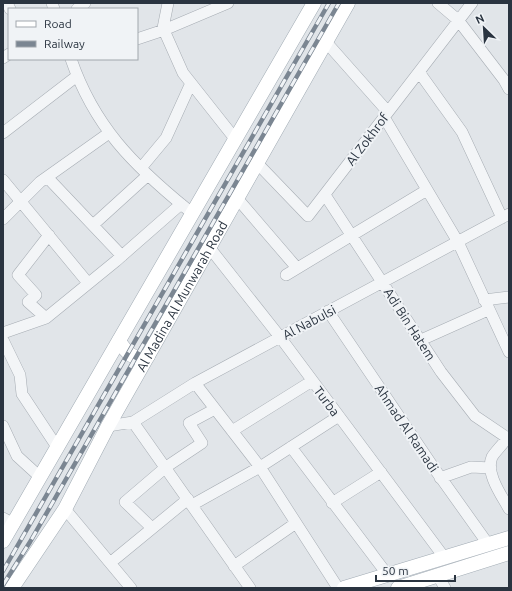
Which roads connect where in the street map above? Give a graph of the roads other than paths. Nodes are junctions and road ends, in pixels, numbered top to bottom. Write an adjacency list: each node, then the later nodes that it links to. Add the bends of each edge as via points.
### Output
1 (168, 3): 8 (street)
2 (228, 3): 8 (street)
3 (314, 3): 19 (main road)
4 (348, 3): 10 (main road, Al Madina Al Munwarah Road)
5 (438, 3): 7 (street)
6 (472, 3): 7 (street, Al Zokhrof)
7 (458, 20): 12 (street, Al Zokhrof); 14 (street)
8 (163, 29): 9 (street); 15 (street, via 183,72)
9 (138, 39)
10 (326, 42): 16 (street); 20 (main road, Al Madina Al Munwarah Road)
11 (71, 60): 13 (street)
12 (419, 72): 16 (street, Al Zokhrof); 30 (street, via 462,132)
13 (77, 76): 17 (street); 18 (street)
14 (507, 82)
15 (191, 83): 19 (street); 21 (street, via 166,138)
16 (386, 115): 24 (street); 25 (street, Al Zokhrof)
17 (3, 133)
18 (109, 133): 21 (street, via 127,155); 22 (street)
19 (236, 140): 29 (main road)
20 (257, 163): 25 (street, Al Zokhrof, via 308,216); 26 (main road, Al Madina Al Munwarah Road)
21 (145, 171): 28 (street); 32 (street)
22 (47, 177): 27 (street); 32 (street)
23 (3, 180): 27 (street)
24 (427, 190): 34 (street); 35 (street)
25 (325, 195): 34 (street, Adi Bin Hatem)
26 (236, 198): 36 (main road, Al Madina Al Munwarah Road); 38 (street)
27 (21, 202): 31 (street); 33 (street)
28 (181, 204): 29 (street); 37 (street)
29 (193, 214): 50 (main road)
30 (505, 216): 35 (street, Al Nabulsi)
31 (3, 219)
32 (93, 225): 37 (street)
33 (49, 235): 41 (street); 45 (street, via 18,275 36,295 28,302)
34 (352, 235): 38 (street); 40 (street, Adi Bin Hatem)
35 (458, 242): 40 (street, Al Nabulsi); 43 (street)
36 (209, 247): 47 (street, Turba); 52 (main road, Al Madina Al Munwarah Road)
37 (122, 256): 41 (street)
38 (297, 268): 39 (street)
39 (286, 275)
40 (382, 282): 44 (street, Al Nabulsi); 49 (street, Adi Bin Hatem)
41 (88, 283): 45 (street)
42 (509, 297): 43 (street)
43 (486, 305): 49 (street); 51 (street)
44 (328, 312): 47 (street, Al Nabulsi); 69 (street, Ahmad Al Ramadi)
45 (46, 318): 46 (street)
46 (3, 332)
47 (280, 338): 53 (street, Turba); 54 (street, Al Nabulsi)
48 (3, 340): 62 (street, via 20,375 22,394)
49 (421, 340): 61 (street, Adi Bin Hatem, via 441,372 475,416)
50 (119, 341): 52 (main road, via 134,357 140,359); 62 (main road)
51 (507, 346)
52 (148, 356): 59 (main road, Al Madina Al Munwarah Road)
53 (312, 381): 56 (street, Turba); 60 (street)
54 (195, 383): 55 (street); 57 (street, Al Nabulsi)
55 (215, 409): 60 (street); 64 (street, via 189,423 202,443)
56 (339, 416): 63 (street); 67 (street, Turba)
57 (133, 422): 59 (street, Al Nabulsi); 64 (street)
58 (3, 426): 68 (street, via 17,456)
59 (108, 426): 72 (main road, Al Madina Al Munwarah Road)
60 (232, 431): 65 (street)
61 (508, 438): 66 (street, via 492,457)
62 (57, 447): 68 (main road)
63 (291, 447): 65 (street); 71 (street)
64 (166, 467): 70 (street); 76 (street, via 125,502)
65 (260, 467): 70 (street); 75 (street)
66 (490, 468): 69 (street, via 471,467); 73 (street)
67 (381, 472): 71 (street); 81 (street, Turba)
68 (40, 477): 74 (main road)
69 (440, 478): 79 (street, Ahmad Al Ramadi)
70 (190, 502): 76 (street); 83 (street)
71 (332, 503): 84 (street)
72 (65, 509): 82 (street); 86 (main road, Al Madina Al Munwarah Road)
73 (509, 509)
74 (9, 521): 78 (main road)
75 (296, 523): 83 (street); 89 (street)
76 (152, 528): 82 (street)
77 (509, 538): 79 (main road)
78 (3, 541)
79 (488, 544): 81 (main road)
80 (509, 553): 85 (main road)
81 (444, 557): 84 (main road)
82 (110, 563): 87 (street)
83 (234, 566): 88 (street)
84 (387, 574): 90 (main road)
85 (438, 576): 91 (main road); 92 (street)
86 (12, 588)
87 (131, 588)
88 (250, 588)
89 (338, 588)
90 (344, 588)
91 (398, 588)
92 (445, 588)

